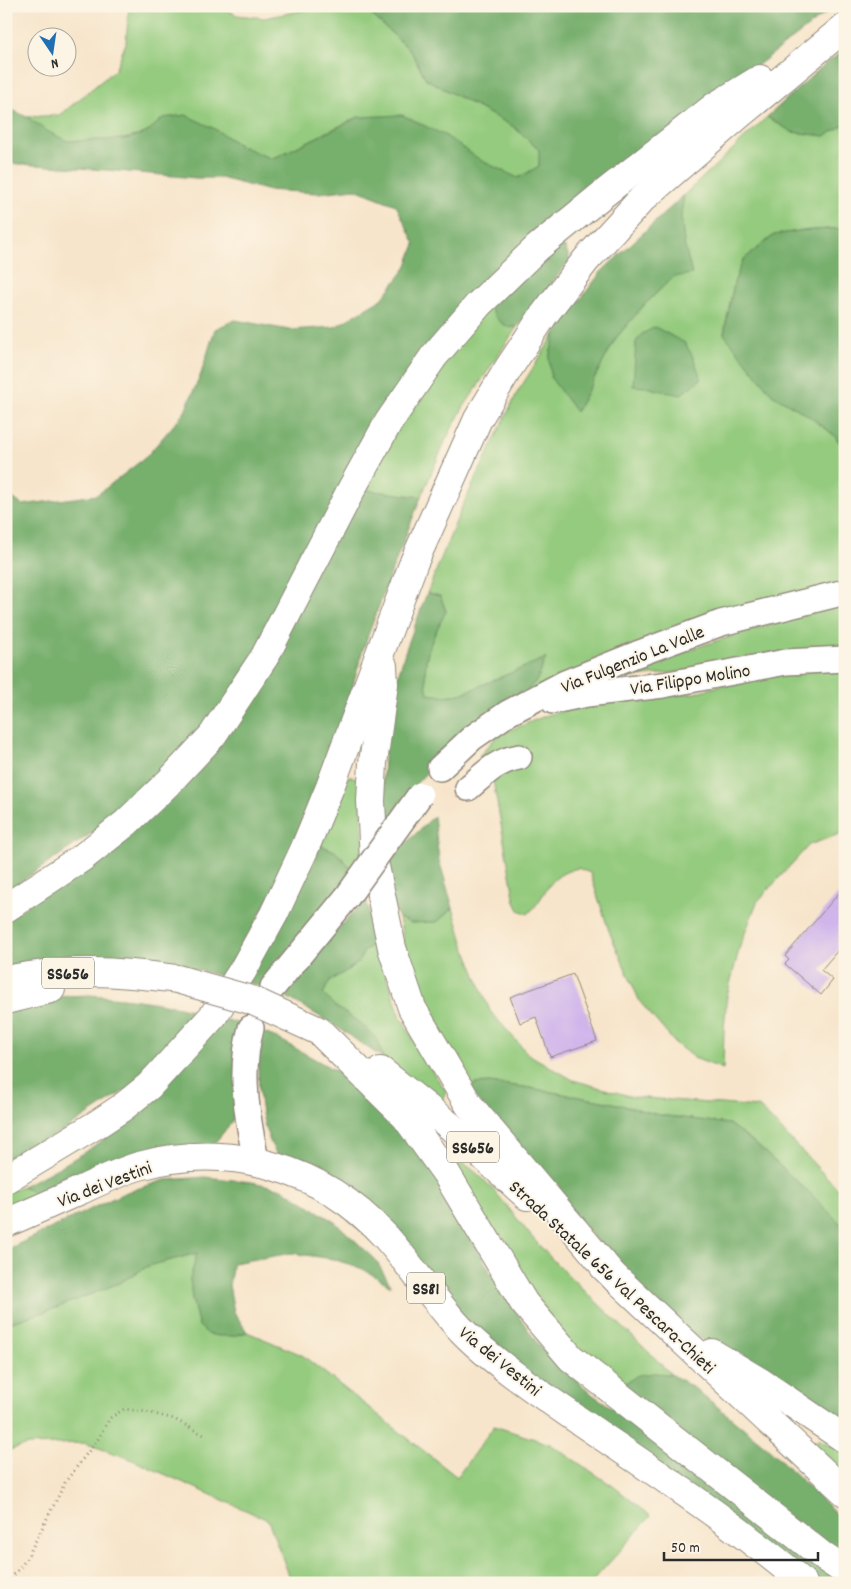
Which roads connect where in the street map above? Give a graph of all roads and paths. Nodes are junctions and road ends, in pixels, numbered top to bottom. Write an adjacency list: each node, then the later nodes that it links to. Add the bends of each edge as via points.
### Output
1 (845, 27): 3 (main road, via 642,199 586,260 543,316 478,420 414,562); 10 (main road, via 714,107 537,248 478,305 434,356 388,423 265,656 212,736 126,823 83,857)
2 (845, 592): 5 (street, Via Fulgenzio La Valle, via 721,623 565,683)
3 (382, 646): 17 (main road, via 304,850 274,914 213,1016 149,1086 116,1112); 22 (main road, via 384,684 371,801 374,861 392,948 412,1008 470,1105)
4 (845, 660): 5 (street, Via Filippo Molino, via 786,662 663,685 587,694)
5 (508, 714): 7 (street, Via Fulgenzio La Valle, via 472,738)
6 (519, 757): 8 (street, via 489,769)
7 (440, 768)
8 (468, 788)
9 (420, 795): 13 (street, bridge, via 347,897)
10 (6, 908)
11 (129, 972): 12 (main road, Strada Statale 656 Val Pescara-Chieti / SS656, via 59,973); 14 (main road); 16 (main road, Strada Statale 656 Val Pescara-Chieti / SS656, bridge, via 176,979 251,1000)
12 (6, 980)
13 (273, 987)
14 (6, 1000)
15 (251, 1028): 18 (street, via 246,1047 245,1089)
16 (318, 1031): 22 (main road, Strada Statale 656 Val Pescara-Chieti / SS656, via 356,1053 450,1126); 27 (main road, via 406,1117 446,1173 524,1303 571,1358)
17 (48, 1154): 19 (main road); 20 (main road)
18 (256, 1160): 21 (main road, Via dei Vestini / SS81, via 192,1156 137,1166); 29 (main road, Via dei Vestini / SS81, via 302,1177 364,1214 450,1318 476,1344 513,1374 714,1512)
19 (6, 1169)
20 (6, 1179)
21 (6, 1223)
22 (616, 1279): 23 (main road, Strada Statale 656 Val Pescara-Chieti / SS656)
23 (665, 1325): 25 (main road, via 762,1383); 26 (main road, Strada Statale 656 Val Pescara-Chieti / SS656)
24 (204, 1435): 28 (path, via 174,1419 147,1412 124,1409 110,1418 66,1482 27,1558)
25 (845, 1439)
26 (845, 1492)
27 (845, 1571)
28 (8, 1583)
29 (803, 1583)

